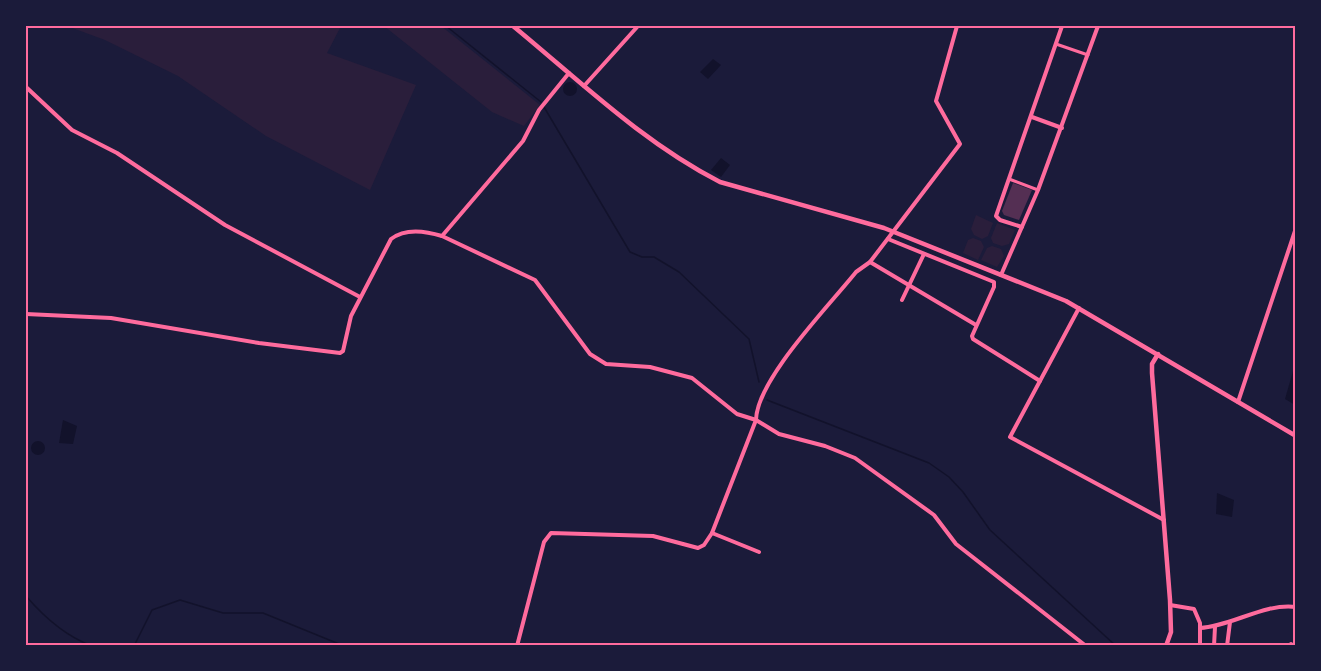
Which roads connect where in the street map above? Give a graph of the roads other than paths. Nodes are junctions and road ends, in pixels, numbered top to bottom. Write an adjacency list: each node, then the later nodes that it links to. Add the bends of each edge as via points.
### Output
1 (513, 26): 8 (street)
2 (638, 26): 9 (street)
3 (957, 26): 17 (street, via 936,101 960,144)
4 (1062, 26): 6 (street)
5 (1098, 26): 7 (street)
6 (1056, 44): 7 (street); 11 (street)
7 (1089, 55): 12 (street)
8 (569, 73): 9 (street); 18 (street, via 539,111 523,141)
9 (584, 86): 17 (street, via 639,133 720,182)
10 (26, 87): 24 (street, via 72,130 117,153 225,225)
11 (1032, 117): 12 (street); 13 (street)
12 (1062, 128): 14 (street)
13 (1009, 179): 14 (street); 15 (street, via 996,216)
14 (1038, 190): 15 (street)
15 (1023, 227): 22 (street)
16 (1296, 228): 31 (street)
17 (893, 232): 19 (street); 22 (street)
18 (442, 236): 24 (street, via 419,231 394,236); 32 (street, via 535,280 590,354 606,364 650,367 692,378 737,414)
19 (888, 239): 20 (street); 21 (street)
20 (924, 254): 23 (street); 28 (street, via 993,282)
21 (870, 262): 23 (street); 32 (street, via 856,272 769,381 756,410)
22 (1001, 275): 26 (street)
23 (909, 286): 25 (street); 28 (street)
24 (360, 297): 27 (street, via 340,353 259,344 111,318)
25 (902, 300)
26 (1079, 308): 29 (street); 30 (street)
27 (26, 314)
28 (976, 325): 30 (street, via 973,339)
29 (1158, 354): 31 (street); 34 (street, via 1152,374)
30 (1040, 381): 34 (street, via 1010,437)
31 (1238, 402): 33 (street)
32 (756, 420): 35 (street); 43 (street, via 779,434 855,458 875,471 934,515 956,544)
33 (1296, 436)
34 (1164, 520): 37 (street)
35 (712, 533): 36 (street); 42 (street, via 698,548 653,536 551,533 544,542)
36 (759, 552)
37 (1170, 605): 41 (street, via 1194,609); 44 (street, via 1171,633)
38 (1296, 607): 39 (street, via 1280,606)
39 (1230, 622): 40 (street); 47 (street)
40 (1215, 627): 41 (street); 46 (street)
41 (1200, 628): 45 (street)
42 (517, 645)
43 (1086, 645)
44 (1166, 645)
45 (1200, 645)
46 (1214, 645)
47 (1227, 645)

